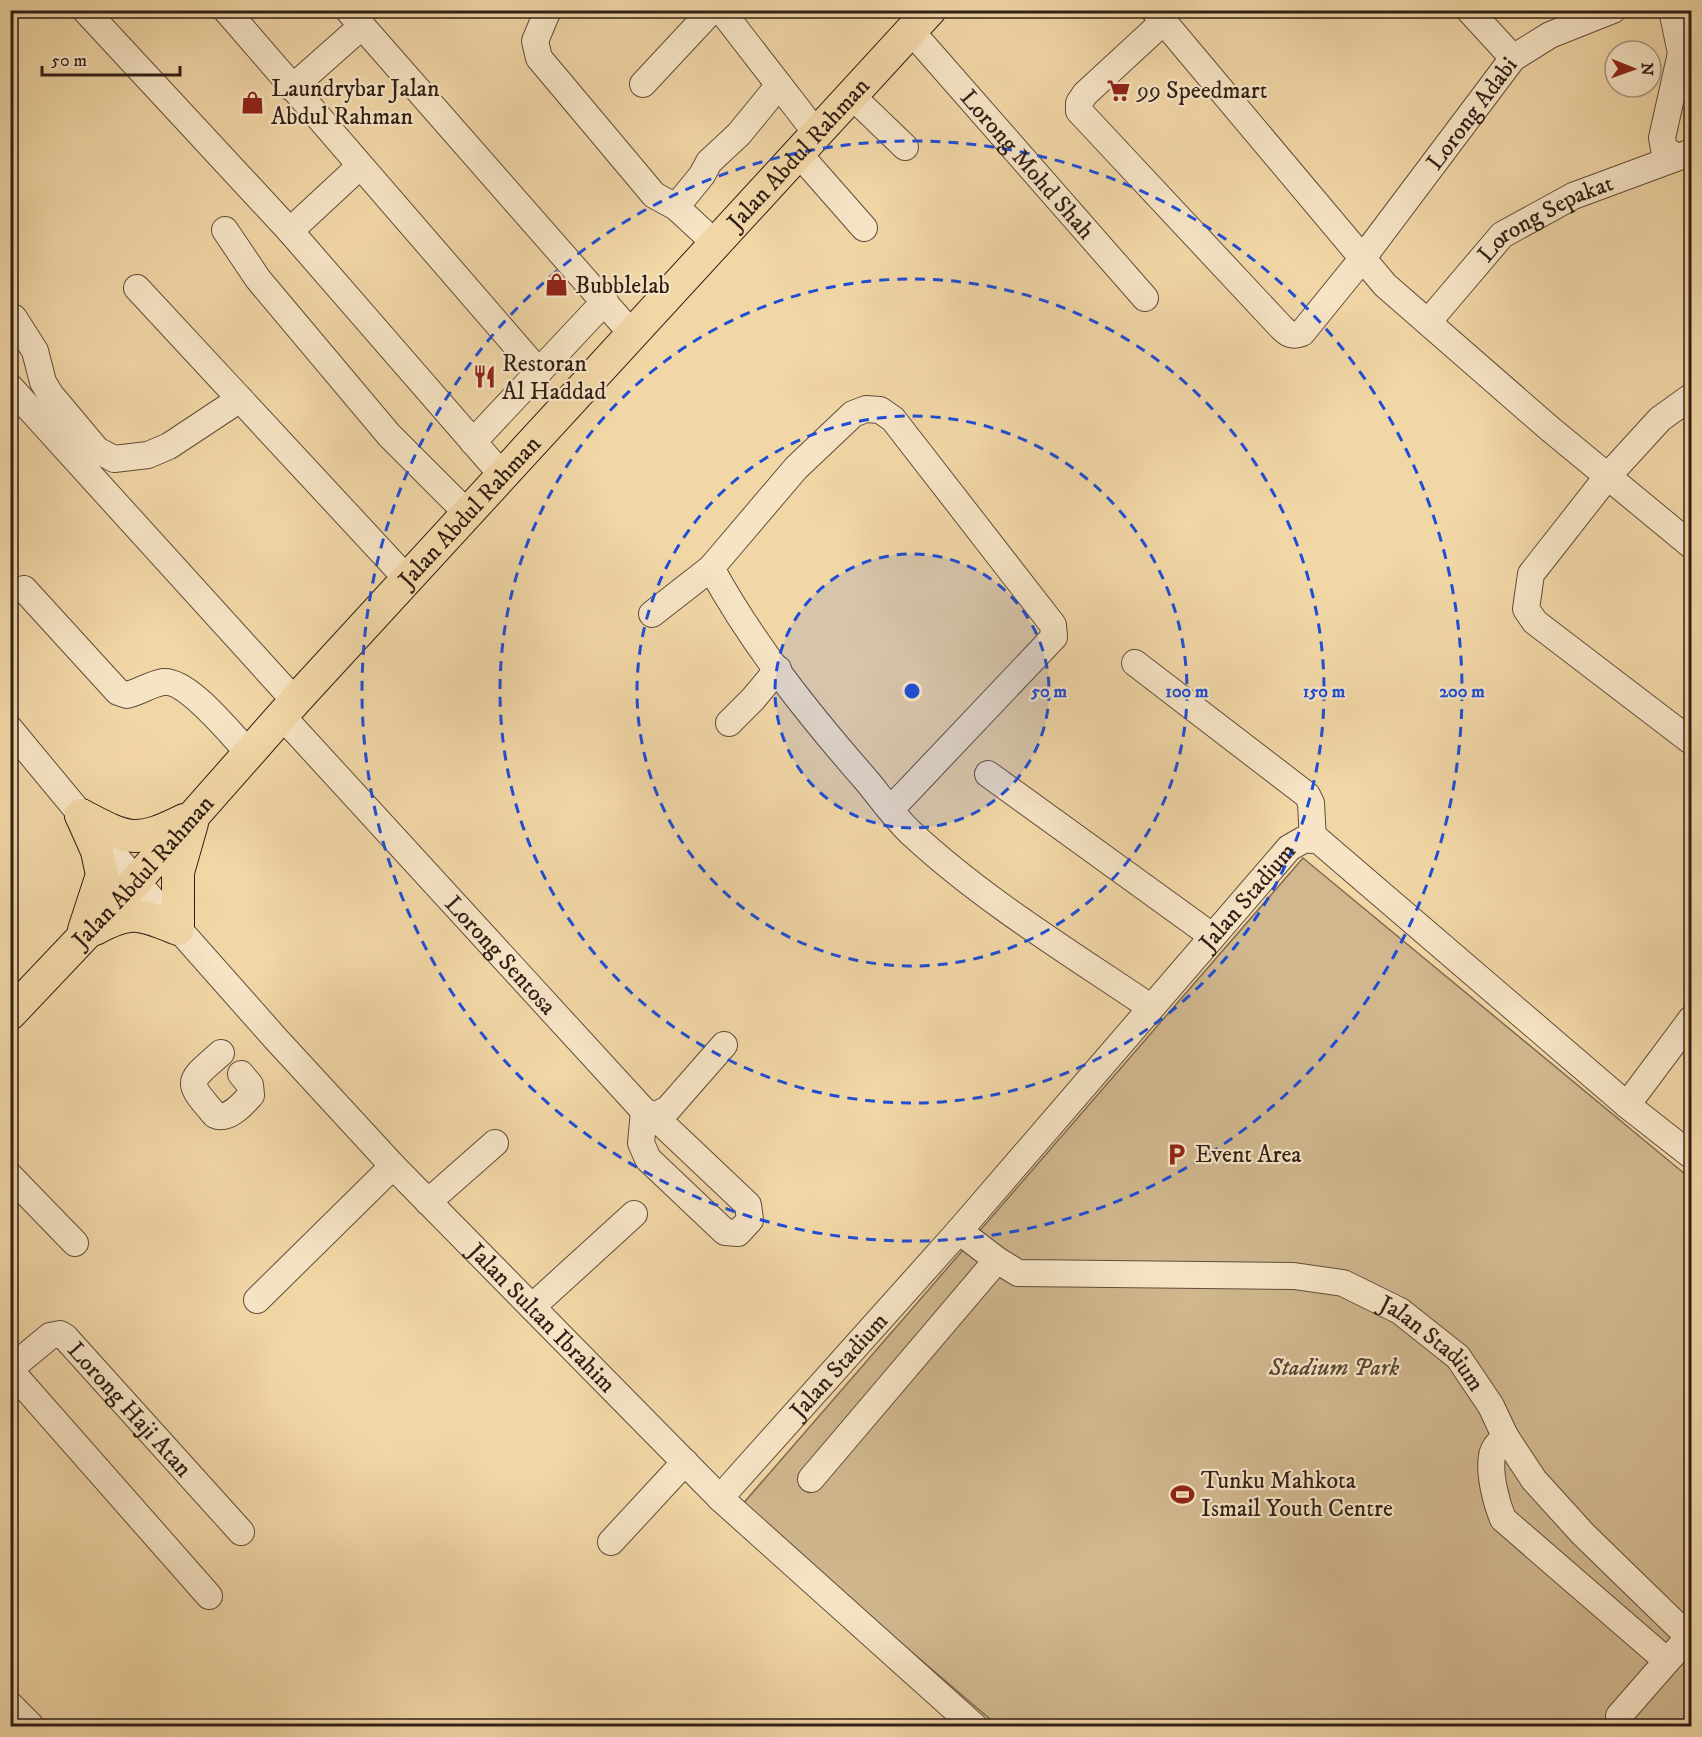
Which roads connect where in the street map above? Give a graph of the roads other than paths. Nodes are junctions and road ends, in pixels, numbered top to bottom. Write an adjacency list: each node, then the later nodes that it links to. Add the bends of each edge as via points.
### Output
1 (226, 10): 15 (street)
2 (548, 10): 21 (street, via 535,41 539,58 654,195)
3 (712, 10): 13 (street)
4 (721, 10): 14 (street)
5 (1468, 10): 12 (street)
6 (1613, 10): 12 (street, Lorong Adabi, via 1550,35)
7 (1672, 10): 19 (street, via 1681,53 1662,138 1664,149)
8 (92, 13): 24 (street)
9 (1159, 16): 26 (street); 26 (street, Lorong Adabi, via 1085,94 1079,103 1085,119 1288,334 1302,333)
10 (355, 18): 15 (street); 29 (street)
11 (920, 21): 16 (main road, Jalan Abdul Rahman); 28 (street, Lorong Mohd Shah)
12 (1513, 58): 26 (street, Lorong Adabi)
13 (643, 84)
14 (779, 85): 17 (street); 21 (street, via 739,134 709,162)
15 (292, 87): 20 (street)
16 (852, 96): 17 (main road, Jalan Abdul Rahman); 18 (street)
17 (808, 144): 22 (street); 25 (main road, Jalan Abdul Rahman)
18 (904, 147)
19 (1684, 154): 31 (street, Lorong Sepakat, via 1573,196 1502,235)
20 (360, 165): 24 (street); 33 (street)
21 (676, 207): 25 (street)
22 (864, 228)
23 (225, 230): 40 (street, via 253,272 390,435)
24 (290, 231): 37 (street)
25 (716, 244): 32 (main road, Jalan Abdul Rahman)
26 (1362, 259): 31 (street)
27 (137, 288): 36 (street)
28 (1145, 298)
29 (605, 301): 32 (street); 33 (street)
30 (14, 318): 36 (street, via 35,351 50,394 97,450 114,459 148,455 169,446)
31 (1428, 322): 39 (street)
32 (633, 335): 38 (main road, Jalan Abdul Rahman)
33 (539, 372): 37 (street)
34 (10, 387): 48 (street, Lorong Sentosa)
35 (1692, 396): 39 (street, via 1660,419)
36 (240, 399): 43 (street)
37 (473, 442): 38 (street)
38 (503, 476): 40 (main road, Jalan Abdul Rahman)
39 (1607, 477): 41 (street); 51 (street, via 1531,574 1526,609 1535,622)
40 (468, 514): 43 (main road, Jalan Abdul Rahman)
41 (1692, 546)
42 (711, 568): 45 (street); 47 (street); 54 (street, via 796,468 853,414 866,409 880,411 893,419 1053,625 1054,637)
43 (408, 580): 48 (main road, Jalan Abdul Rahman)
44 (24, 589): 52 (street, via 118,692 127,695 164,682 175,684 191,693)
45 (652, 614)
46 (1135, 663): 57 (street, via 1307,795)
47 (778, 669): 49 (street); 54 (street, via 834,744)
48 (289, 708): 52 (main road, Jalan Abdul Rahman); 69 (street, Lorong Sentosa)
49 (729, 723)
50 (10, 729): 55 (street, Jalan Sultan Ibrahim)
51 (1692, 742)
52 (249, 753): 56 (main road, Jalan Abdul Rahman)
53 (988, 774): 61 (street)
54 (891, 809): 62 (street, via 910,831 960,873)
55 (81, 815): 56 (main road, via 113,832 151,836); 58 (street, Jalan Sultan Ibrahim); 60 (main road, via 97,851 102,875)
56 (193, 816): 58 (main road, Jalan Abdul Rahman); 59 (main road, via 178,872)
57 (1313, 840): 61 (street, Jalan Stadium, via 1303,840 1289,848); 68 (street, Jalan Stadium, via 1317,839)
58 (136, 881): 59 (street, Jalan Sultan Ibrahim); 60 (main road, Jalan Abdul Rahman)
59 (178, 928): 60 (main road, via 136,914 125,915); 72 (street, Jalan Sultan Ibrahim)
60 (82, 935): 63 (main road, Jalan Abdul Rahman)
61 (1212, 936): 62 (street, Jalan Stadium)
62 (1150, 1007): 76 (street, Jalan Stadium)
63 (10, 1014)
64 (1692, 1018): 68 (street)
65 (724, 1045): 69 (street, via 668,1109)
66 (220, 1053): 67 (street, via 195,1076 192,1084 194,1092 215,1116 224,1116 251,1095)
67 (241, 1074)
68 (1627, 1105): 71 (street, Jalan Stadium)
69 (649, 1114): 69 (street, Lorong Sentosa, via 748,1205 750,1220 738,1233 725,1232 648,1159 641,1143)
70 (495, 1143): 74 (street)
71 (1692, 1156)
72 (393, 1166): 74 (street, Jalan Sultan Ibrahim); 79 (street)
73 (10, 1176): 77 (street)
74 (428, 1202): 80 (street, Jalan Sultan Ibrahim)
75 (634, 1214): 80 (street)
76 (959, 1231): 78 (street, Jalan Stadium); 85 (street, Jalan Stadium)
77 (75, 1243)
78 (997, 1260): 82 (street, Jalan Stadium, via 1018,1273 1232,1274 1294,1276 1343,1283 1400,1311 1458,1357 1491,1406); 84 (street)
79 (257, 1299)
80 (532, 1307): 83 (street, Jalan Sultan Ibrahim)
81 (10, 1370): 86 (street, Lorong Haji Atan, via 50,1336 65,1337); 88 (street, Lorong Haji Atan)
82 (1505, 1436): 89 (street, Jalan Stadium, via 1534,1480 1583,1534); 90 (street, via 1492,1456 1497,1504 1503,1519)
83 (684, 1462): 85 (street, Jalan Sultan Ibrahim); 87 (street)
84 (811, 1479)
85 (720, 1498): 94 (street, Jalan Sultan Ibrahim)
86 (241, 1532)
87 (611, 1542)
88 (209, 1596)
89 (1691, 1637): 90 (street)
90 (1667, 1661): 92 (street)
91 (10, 1705): 93 (street)
92 (1619, 1716)
93 (31, 1726)
94 (973, 1726)

